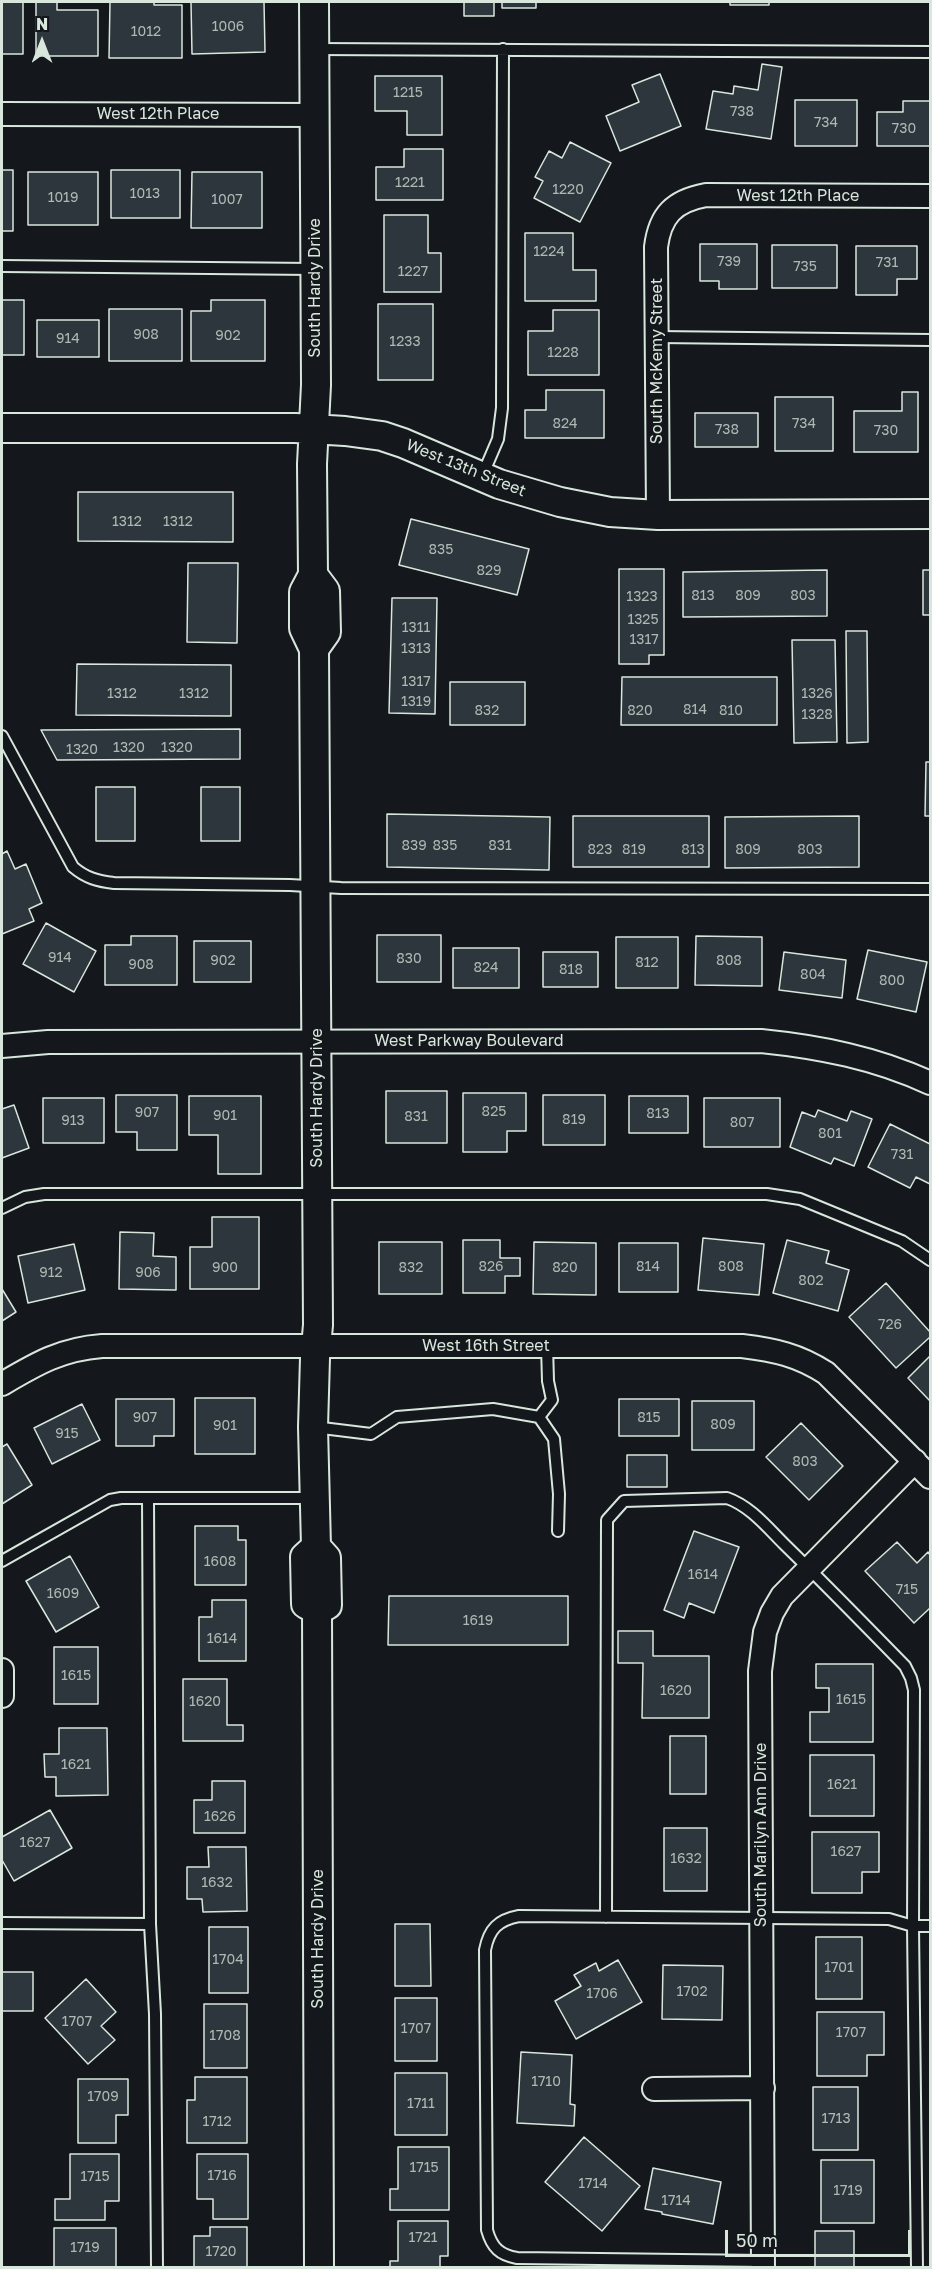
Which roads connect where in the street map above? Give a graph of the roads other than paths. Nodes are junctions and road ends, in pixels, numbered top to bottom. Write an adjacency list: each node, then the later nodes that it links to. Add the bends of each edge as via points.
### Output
1 (314, 2): 2 (street, South Hardy Drive)
2 (314, 49): 3 (lane); 6 (street, South Hardy Drive)
3 (503, 49): 4 (lane); 15 (lane, via 502,408 498,439)
4 (930, 52)
5 (2, 114): 6 (street, West 12th Place)
6 (314, 115): 10 (street, South Hardy Drive)
7 (930, 196): 8 (street, West 12th Place, via 706,195)
8 (669, 211): 11 (street, South McKemy Street, via 657,241)
9 (2, 266): 10 (lane)
10 (315, 269): 14 (street, South Hardy Drive)
11 (657, 337): 12 (lane); 16 (street, South McKemy Street)
12 (930, 340)
13 (2, 428): 14 (street, West 13th Street)
14 (314, 429): 15 (street, West 13th Street, via 381,436); 19 (street, South Hardy Drive, via 313,575 304,592 304,628 314,649)
15 (481, 477): 16 (street, West 13th Street, via 586,508)
16 (658, 514): 17 (street, West 13th Street)
17 (930, 514)
18 (2, 736): 19 (lane, via 73,867 83,876 114,883)
19 (316, 886): 20 (lane); 21 (street, South Hardy Drive)
20 (930, 889)
21 (316, 1040): 22 (street, West Parkway Boulevard, via 30,1042); 23 (street, West Parkway Boulevard, via 761,1041 853,1055); 24 (street, South Hardy Drive)
22 (2, 1046)
23 (930, 1083)
24 (317, 1193): 25 (lane, via 44,1194 25,1197); 26 (lane, via 784,1195 902,1241); 27 (street, South Hardy Drive)
25 (2, 1208)
26 (930, 1260)
27 (316, 1346): 28 (street, West 16th Street); 29 (street, West 16th Street, via 85,1347 52,1356); 31 (street, South Hardy Drive)
28 (547, 1346): 30 (lane, via 552,1400); 32 (street, West 16th Street, via 742,1346 786,1353 826,1373)
29 (2, 1384)
30 (539, 1417): 31 (lane, via 493,1408 397,1417 371,1434); 35 (lane, via 554,1439)
31 (313, 1427): 34 (street, South Hardy Drive)
32 (923, 1469): 37 (street, South Marilyn Ann Drive)
33 (148, 1498): 34 (lane); 36 (lane, via 121,1498 99,1504); 43 (lane)
34 (316, 1498): 50 (street, South Hardy Drive, via 316,1548 305,1557 306,1604 317,1610)
35 (558, 1531)
36 (2, 1562)
37 (808, 1568): 40 (lane, via 748,1510 727,1498 624,1501 607,1520); 41 (street, South Marilyn Ann Drive, via 772,1613 762,1652); 44 (lane, via 905,1666 911,1678)
38 (2, 1670): 39 (street)
39 (2, 1696)
40 (606, 1917): 41 (lane); 48 (lane, via 519,1916 494,1926 487,1938 490,2242 496,2250 517,2259)
41 (762, 1918): 44 (lane, via 890,1919); 46 (street, South Marilyn Ann Drive)
42 (2, 1923): 43 (lane)
43 (150, 1924): 49 (lane)
44 (913, 1926): 45 (lane); 51 (lane)
45 (930, 1926)
46 (763, 2088): 47 (street); 48 (street, South Marilyn Ann Drive)
47 (654, 2090)
48 (763, 2264)
49 (158, 2268)
50 (319, 2268)
51 (917, 2268)

